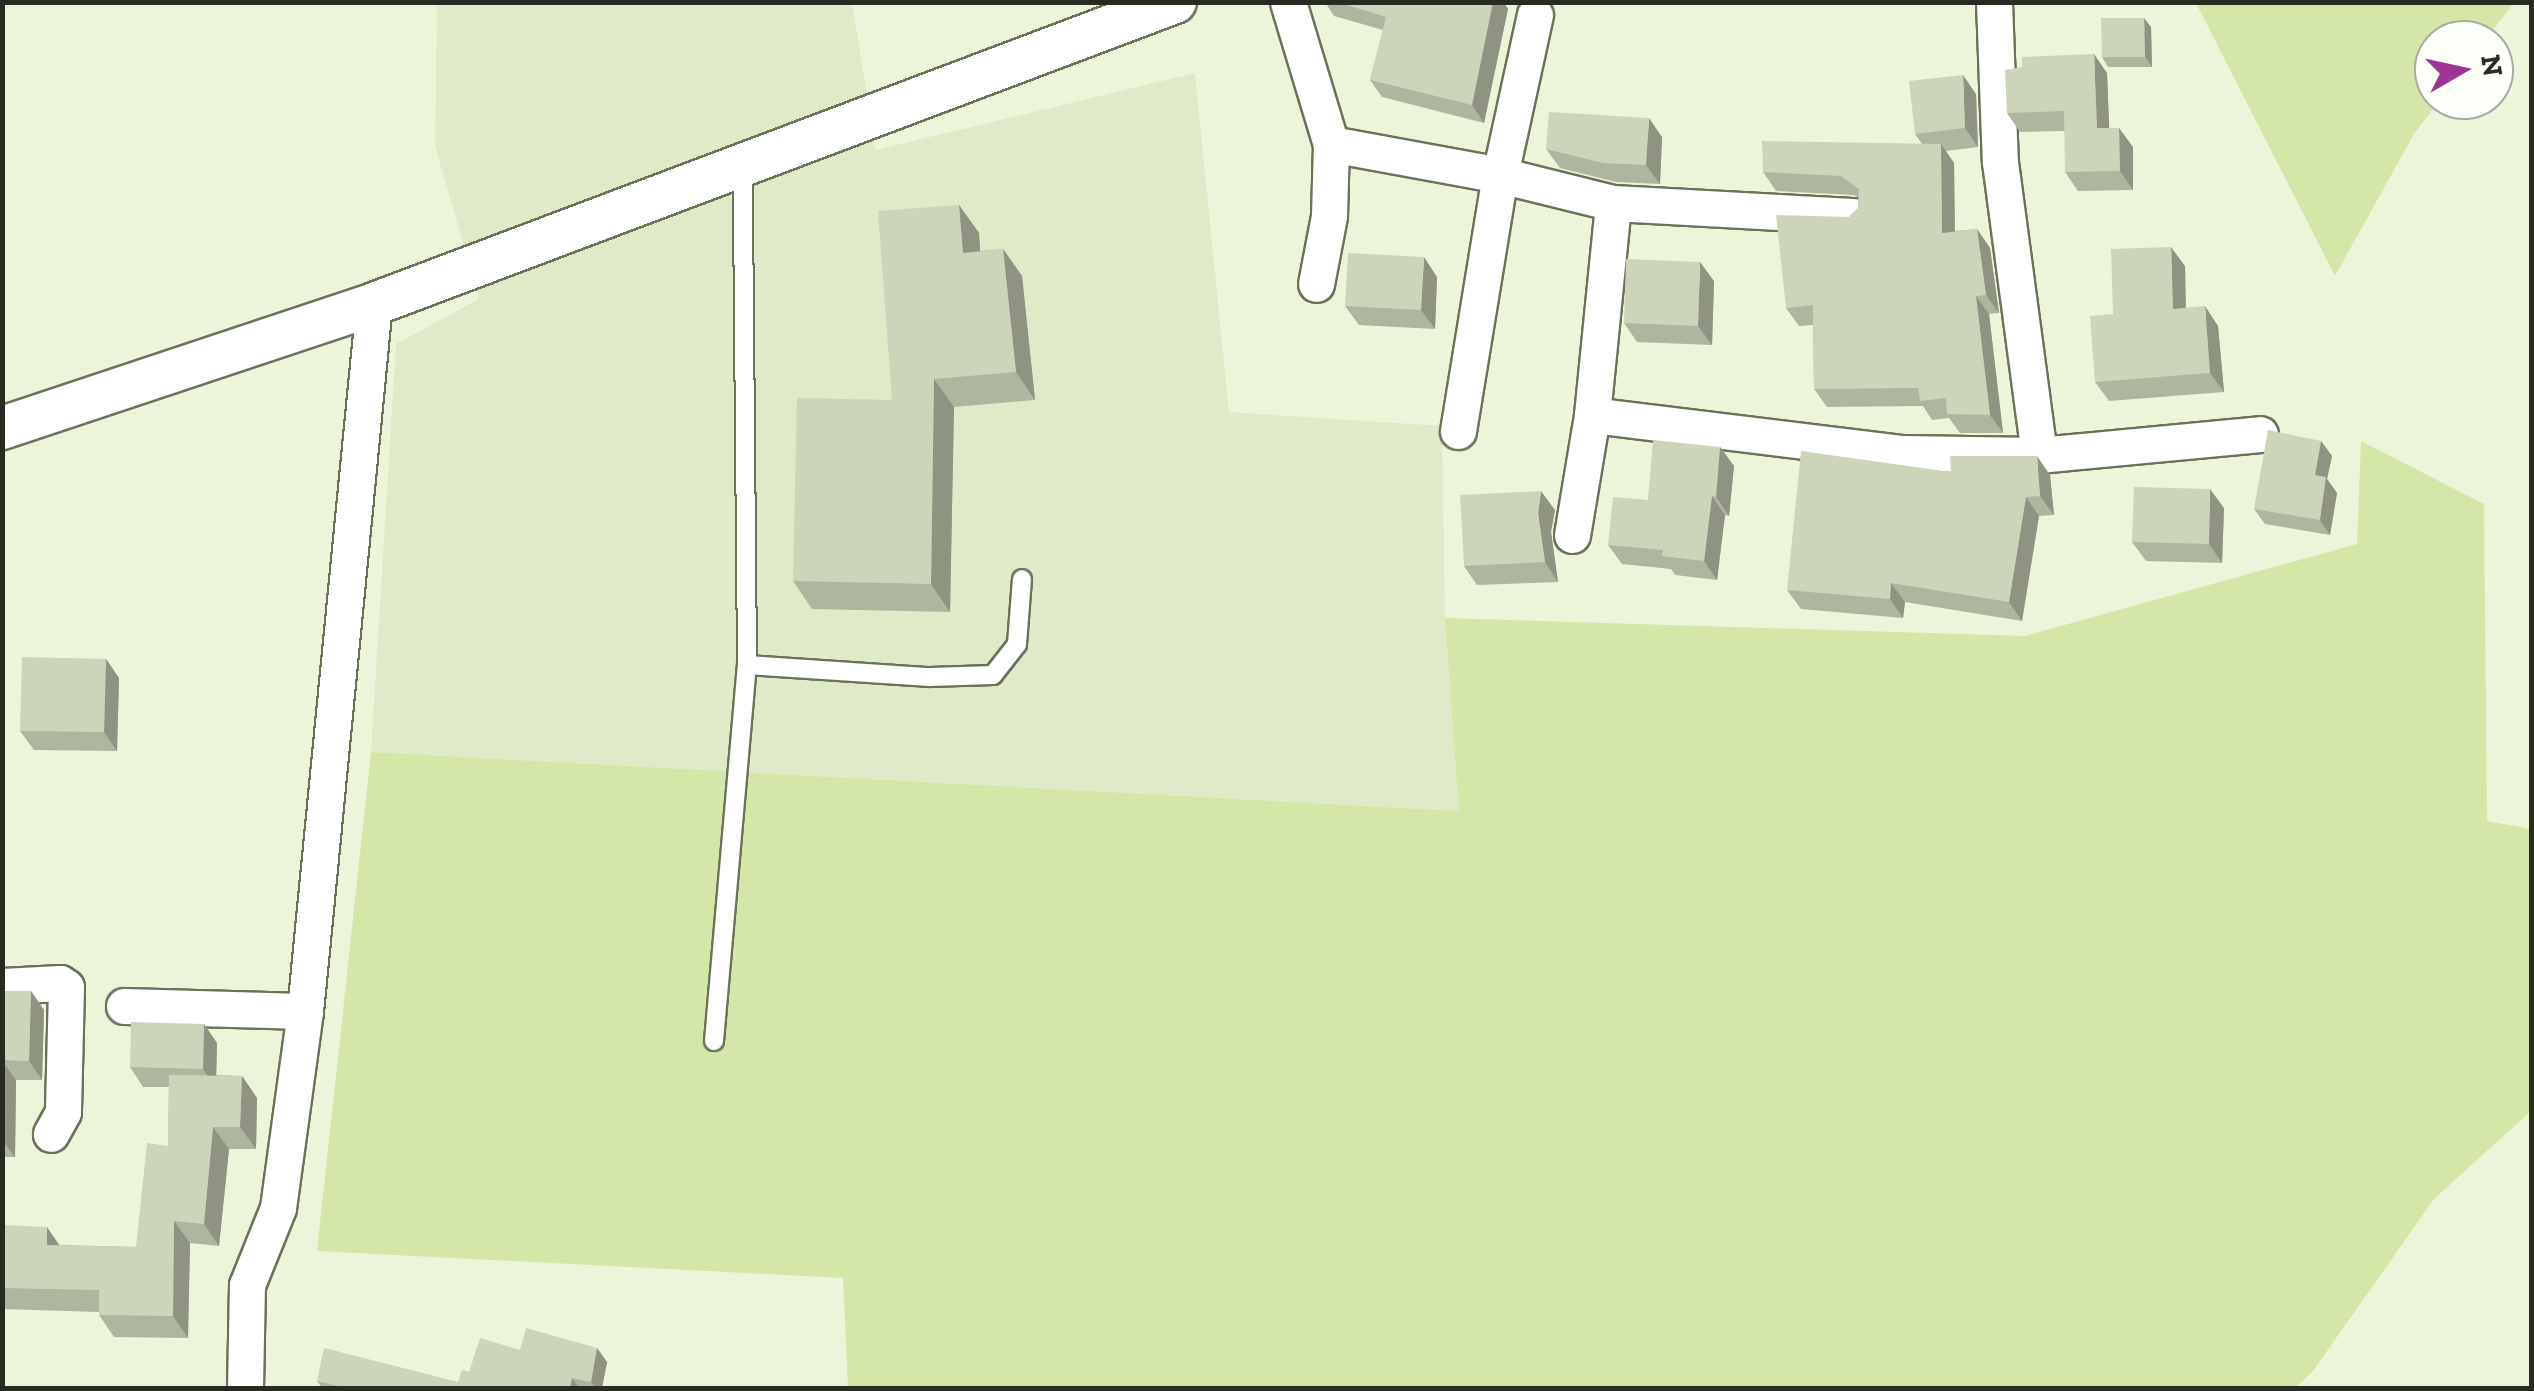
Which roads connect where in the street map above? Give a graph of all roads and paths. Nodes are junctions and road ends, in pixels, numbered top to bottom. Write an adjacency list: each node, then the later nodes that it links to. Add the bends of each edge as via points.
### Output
1 (1175, 2): 6 (street)
2 (1288, 2): 5 (street)
3 (1994, 2): 16 (street, via 2000,162)
4 (1535, 14): 7 (street)
5 (1331, 144): 7 (street); 10 (street, via 1329,216)
6 (743, 166): 11 (street); 19 (lane)
7 (1500, 175): 8 (street); 14 (street)
8 (1613, 203): 9 (street); 12 (street)
9 (1853, 216)
10 (1316, 284)
11 (374, 304): 13 (street); 22 (street)
12 (1592, 415): 16 (street, via 1901,452); 17 (street)
13 (2, 428)
14 (1458, 431)
15 (2260, 434): 16 (street)
16 (2039, 455)
17 (1572, 535)
18 (1022, 579): 19 (lane, via 1017,644 993,675 930,678)
19 (747, 664): 23 (lane)
20 (2, 986): 24 (street, via 66,987 64,1112)
21 (124, 1006): 22 (street)
22 (305, 1010): 25 (street, via 278,1208 247,1284)
23 (714, 1041)
24 (51, 1134)
25 (245, 1388)

